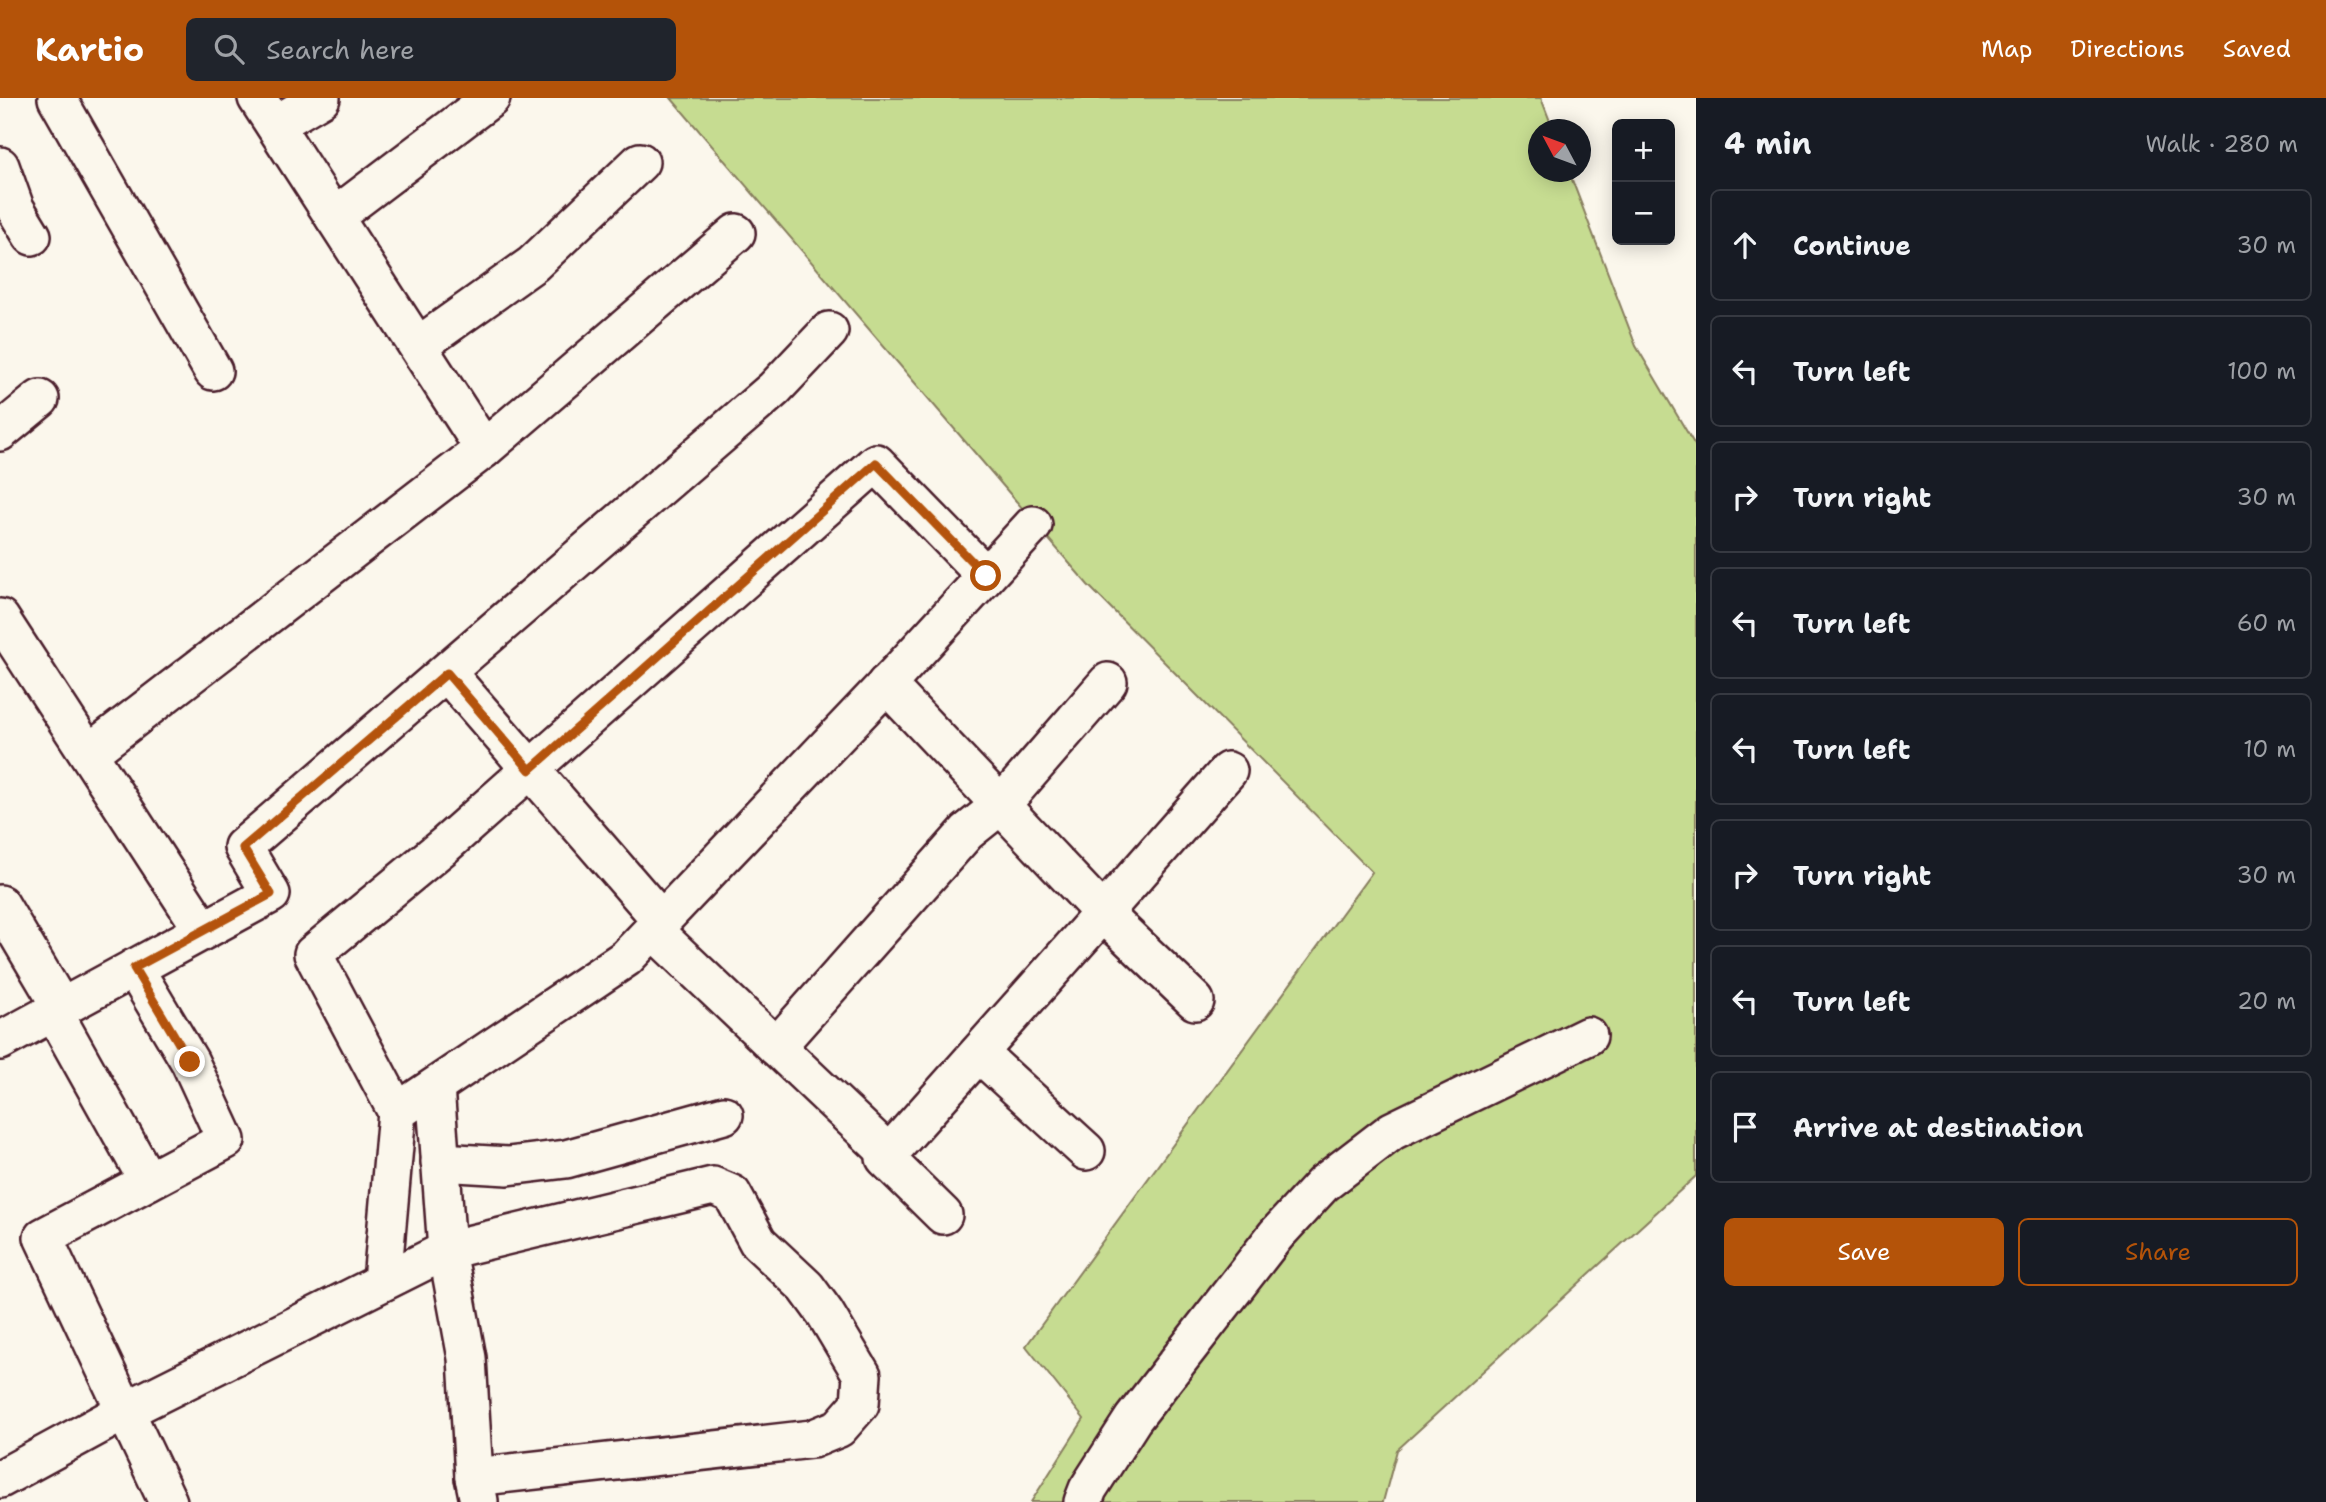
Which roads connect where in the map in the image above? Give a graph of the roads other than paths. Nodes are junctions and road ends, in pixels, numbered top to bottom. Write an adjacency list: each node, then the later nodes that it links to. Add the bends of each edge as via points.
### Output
1 (57, 98): 12 (street)
2 (321, 98): 4 (street)
3 (491, 98): 7 (street)
4 (266, 112): 7 (street)
5 (640, 162): 11 (street, via 533,264)
6 (0, 166): 9 (street, via 15,208)
7 (334, 217): 11 (street)
8 (736, 233): 15 (street)
9 (32, 236)
10 (830, 331): 19 (street, via 774,388)
11 (418, 346): 15 (street)
12 (213, 371)
13 (40, 399): 14 (street)
14 (0, 432)
15 (484, 449): 22 (street)
16 (1032, 525): 17 (street)
17 (986, 576): 21 (street); 23 (street, via 876,463)
18 (0, 618): 22 (street)
19 (447, 673): 23 (street); 29 (street, via 243,848 271,894)
20 (1108, 682): 25 (street)
21 (886, 684): 25 (street); 28 (street)
22 (89, 753): 29 (street)
23 (530, 770): 28 (street); 38 (street, via 313,954)
24 (1228, 771): 27 (street)
25 (1002, 804): 27 (street); 35 (street, via 967,832)
26 (0, 904): 32 (street)
27 (1103, 913): 31 (street); 36 (street)
28 (657, 926): 35 (street); 37 (street, via 626,958)
29 (203, 930): 30 (street)
30 (134, 968): 32 (street); 43 (street, via 190,1062 226,1140)
31 (1195, 1001)
32 (57, 1009): 34 (street); 43 (street)
33 (1588, 1035): 51 (street, via 1392,1131 1323,1184 1276,1234 1149,1397)
34 (0, 1041)
35 (776, 1046): 41 (street)
36 (979, 1053): 40 (street); 41 (street)
37 (435, 1087): 38 (street); 42 (street)
38 (397, 1112): 46 (street)
39 (724, 1115): 42 (street, via 566,1159 509,1166)
40 (1086, 1151)
41 (889, 1154): 44 (street, via 885,1158)
42 (440, 1162): 45 (street)
43 (148, 1181): 47 (street, via 43,1237)
44 (943, 1215)
45 (447, 1250): 46 (street); 49 (street, via 467,1358); 49 (street, via 713,1186 732,1194 758,1242 806,1287 862,1375 860,1404 839,1427 812,1439)
46 (382, 1281): 47 (street)
47 (125, 1411): 48 (street); 50 (street)
48 (0, 1479)
49 (476, 1489)
50 (167, 1502)
51 (1083, 1502)

